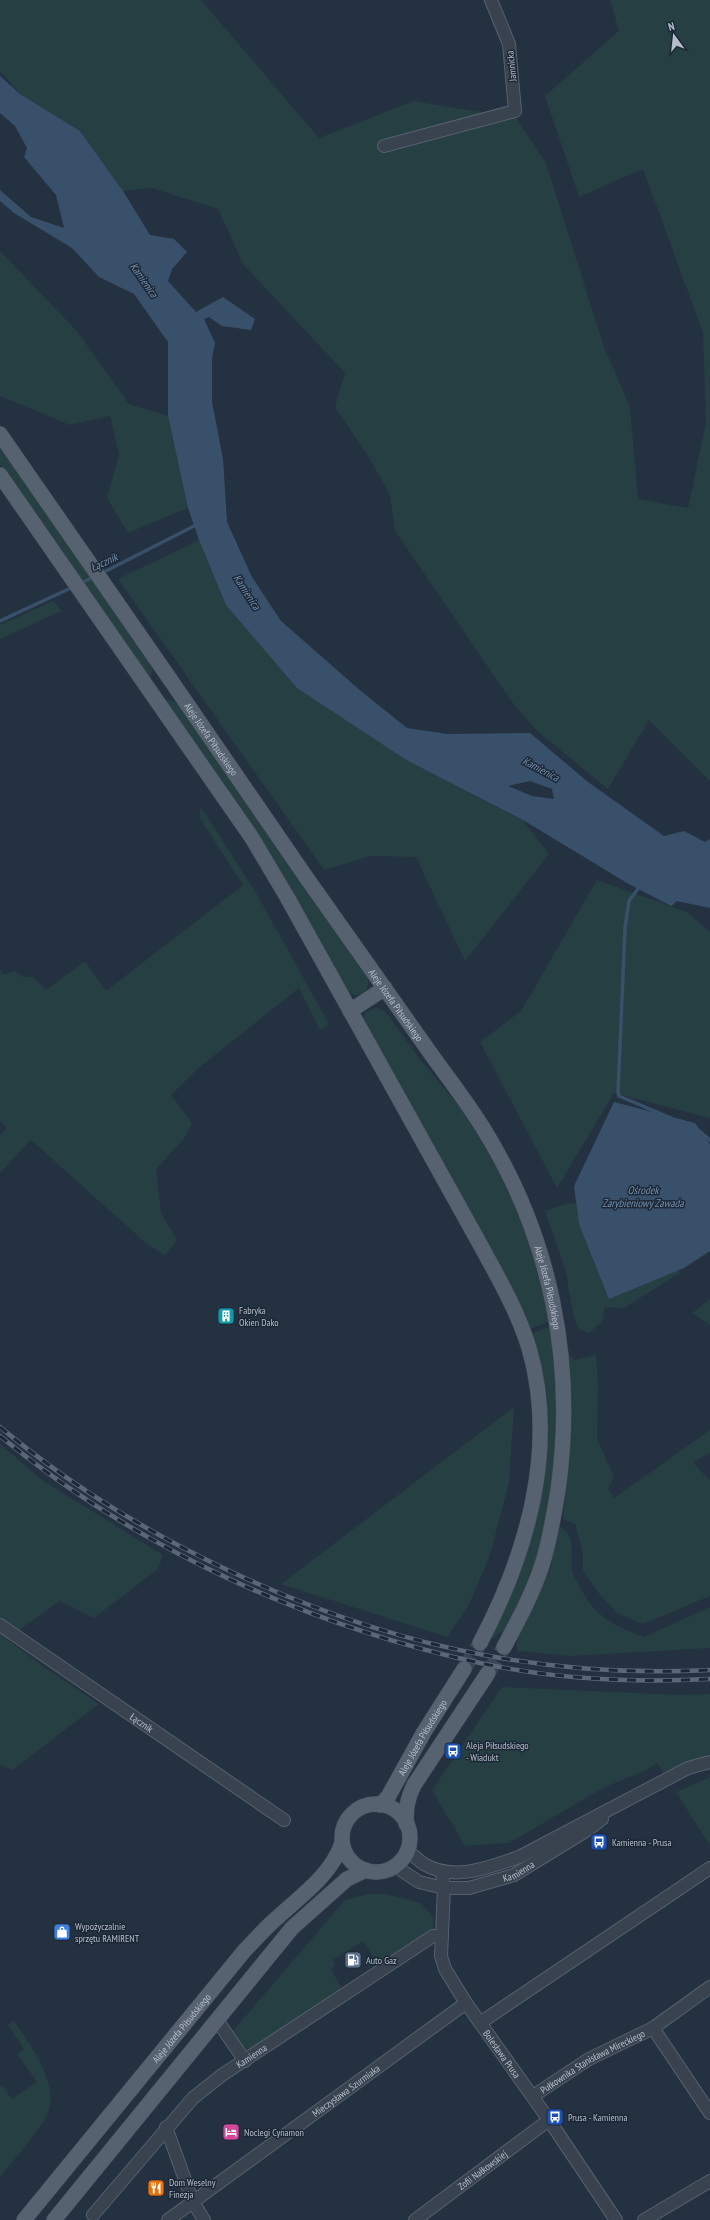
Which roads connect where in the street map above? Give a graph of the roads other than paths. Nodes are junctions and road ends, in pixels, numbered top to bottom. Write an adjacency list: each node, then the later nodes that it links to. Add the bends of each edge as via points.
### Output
1 (491, 0): 2 (street, Jamnicka, via 509,44 516,111)
2 (384, 146)
3 (0, 434): 5 (main road, Aleje Józefa Piłsudskiego)
4 (0, 475): 6 (main road, via 252,838)
5 (385, 988): 6 (main road); 9 (main road, Aleje Józefa Piłsudskiego, via 484,1128 535,1236 557,1321 565,1387 564,1436 553,1520 542,1566)
6 (350, 1011): 8 (main road, via 510,1299 524,1332 534,1367 539,1393 540,1430 532,1501 519,1556)
7 (0, 1625): 15 (street, Łącznik)
8 (480, 1643)
9 (504, 1647)
10 (464, 1669): 13 (main road, Aleje Józefa Piłsudskiego, via 424,1732 388,1797)
11 (488, 1673): 16 (main road, Aleje Józefa Piłsudskiego, via 408,1796)
12 (710, 1762): 14 (street, Kamienna, via 688,1768)
13 (380, 1805): 16 (main road, via 398,1813); 17 (main road, via 366,1806 354,1812 343,1829)
14 (608, 1811): 22 (street, Kamienna, via 519,1858 466,1872); 23 (street, Kamienna, via 589,1829 514,1875 470,1888)
15 (284, 1820)
16 (406, 1824): 18 (main road, via 409,1837)
17 (342, 1843): 21 (main road, via 351,1861); 38 (main road, Aleje Józefa Piłsudskiego, via 337,1859 325,1874 245,1950)
18 (407, 1850): 19 (main road); 22 (street, Kamienna, via 425,1864)
19 (395, 1866): 21 (main road, via 382,1871); 23 (street, Kamienna, via 418,1882)
20 (710, 1868): 28 (street)
21 (366, 1870): 27 (main road, via 347,1879 292,1928)
22 (442, 1871): 23 (street, Bolesława Prusa)
23 (444, 1888): 24 (street, Bolesława Prusa)
24 (442, 1936): 26 (street, Bolesława Prusa, via 441,1956); 30 (street, Kamienna, via 433,1936)
25 (710, 1987): 29 (street, Pułkownika Stanisława Mireckiego)
26 (466, 2004): 28 (street, Bolesława Prusa); 36 (street, Mieczysława Szurmiaka)
27 (217, 2020): 30 (street); 39 (main road)
28 (480, 2023): 31 (street, Bolesława Prusa)
29 (653, 2028): 31 (street, Pułkownika Stanisława Mireckiego, via 588,2059); 32 (street, Pułkownika Stanisława Mireckiego)
30 (245, 2061): 34 (street, Kamienna, via 193,2098)
31 (533, 2096): 33 (street, Bolesława Prusa)
32 (710, 2113)
33 (549, 2120): 42 (street, Zofii Nałkowskiej); 43 (street, Bolesława Prusa)
34 (166, 2127): 36 (street); 37 (street, Kamienna)
35 (710, 2181): 44 (street)
36 (193, 2202): 40 (street, Mieczysława Szurmiaka); 41 (street)
37 (93, 2216)
38 (24, 2220)
39 (54, 2220)
40 (168, 2220)
41 (204, 2220)
42 (415, 2220)
43 (616, 2220)
44 (644, 2220)

